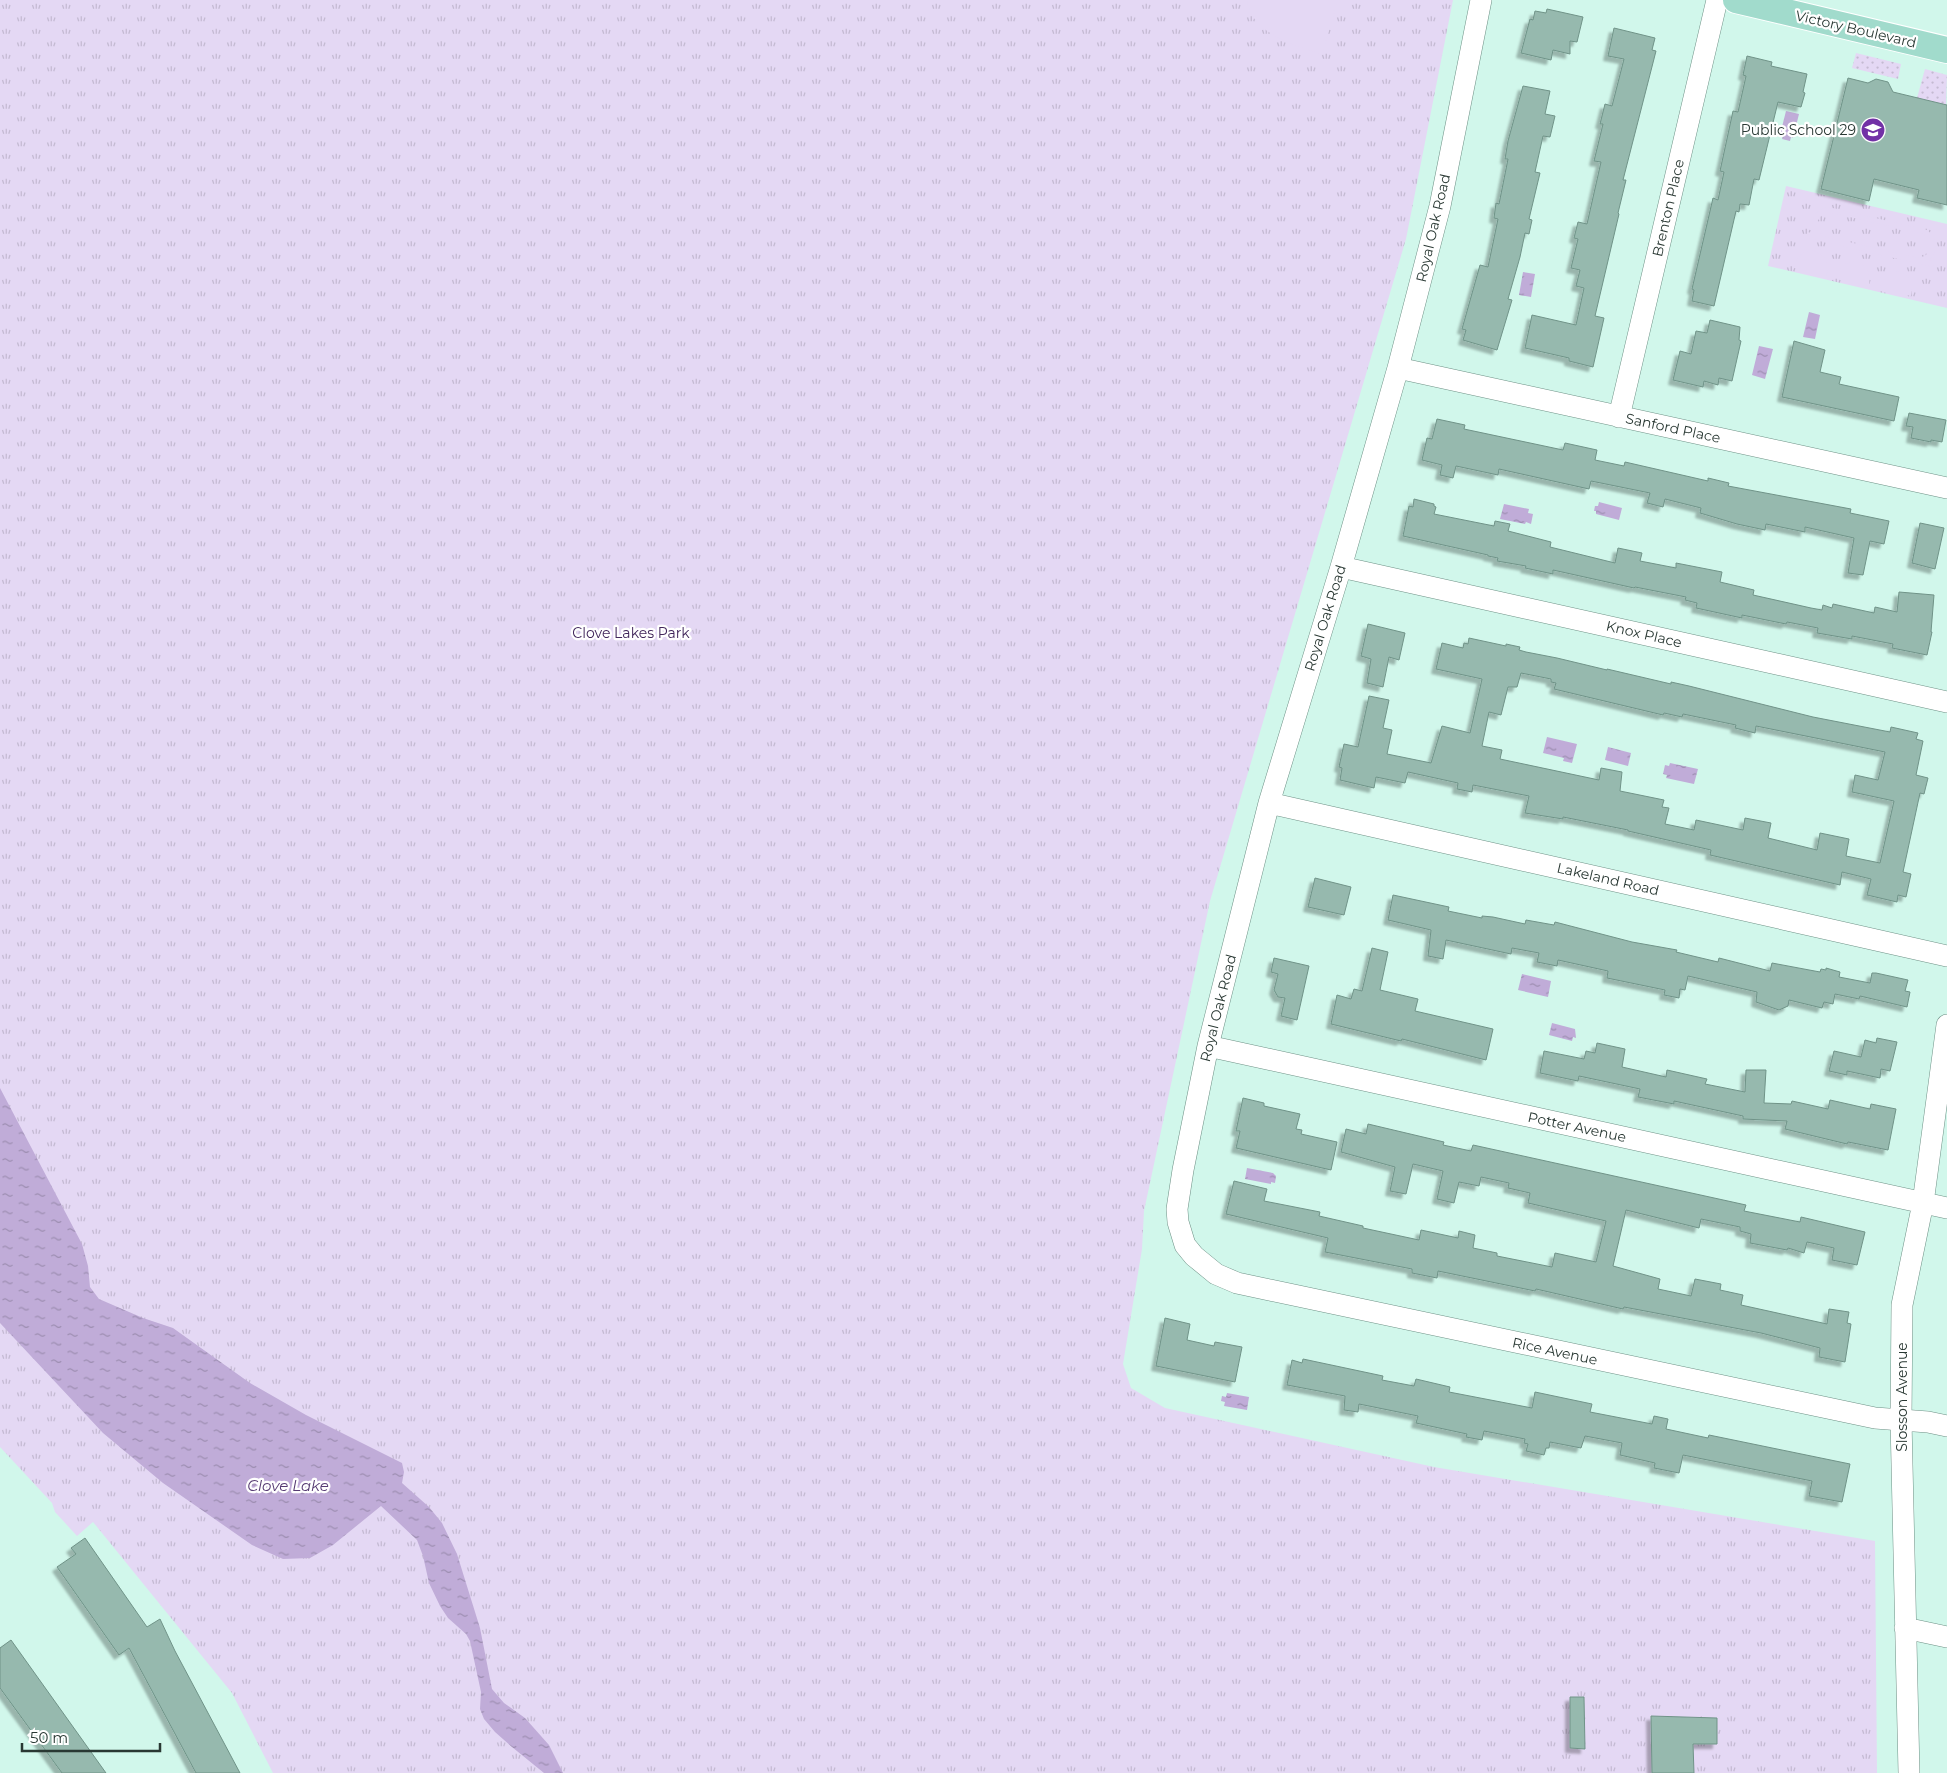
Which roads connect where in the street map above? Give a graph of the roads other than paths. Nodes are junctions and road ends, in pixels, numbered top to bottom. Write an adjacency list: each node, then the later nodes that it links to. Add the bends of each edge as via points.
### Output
1 (1481, 0): 5 (street, Royal Oak Road, via 1440,206)
2 (1717, 0): 6 (street, Brenton Place)
3 (1736, 0): 4 (main road, Victory Boulevard)
4 (1947, 50)
5 (1398, 368): 6 (street, Sanford Place); 8 (street, Royal Oak Road)
6 (1619, 417): 7 (street, Sanford Place)
7 (1947, 488)
8 (1341, 567): 9 (street, Knox Place); 10 (street, Royal Oak Road)
9 (1947, 702)
10 (1269, 803): 11 (street, Lakeland Road); 13 (street, Royal Oak Road)
11 (1947, 956)
12 (1947, 1025): 14 (street, Slosson Avenue)
13 (1208, 1046): 14 (street, Potter Avenue); 16 (street, Royal Oak Road, via 1182,1170 1177,1209)
14 (1923, 1203): 15 (street, Potter Avenue); 17 (street, Slosson Avenue, via 1902,1305)
15 (1947, 1208)
16 (1182, 1236): 17 (street, Rice Avenue, via 1204,1265 1237,1283 1865,1416)
17 (1901, 1420): 18 (street, Rice Avenue); 19 (street, Slosson Avenue)
18 (1947, 1426)
19 (1905, 1628): 20 (street); 21 (street, Slosson Avenue)
20 (1947, 1637)
21 (1909, 1773)

